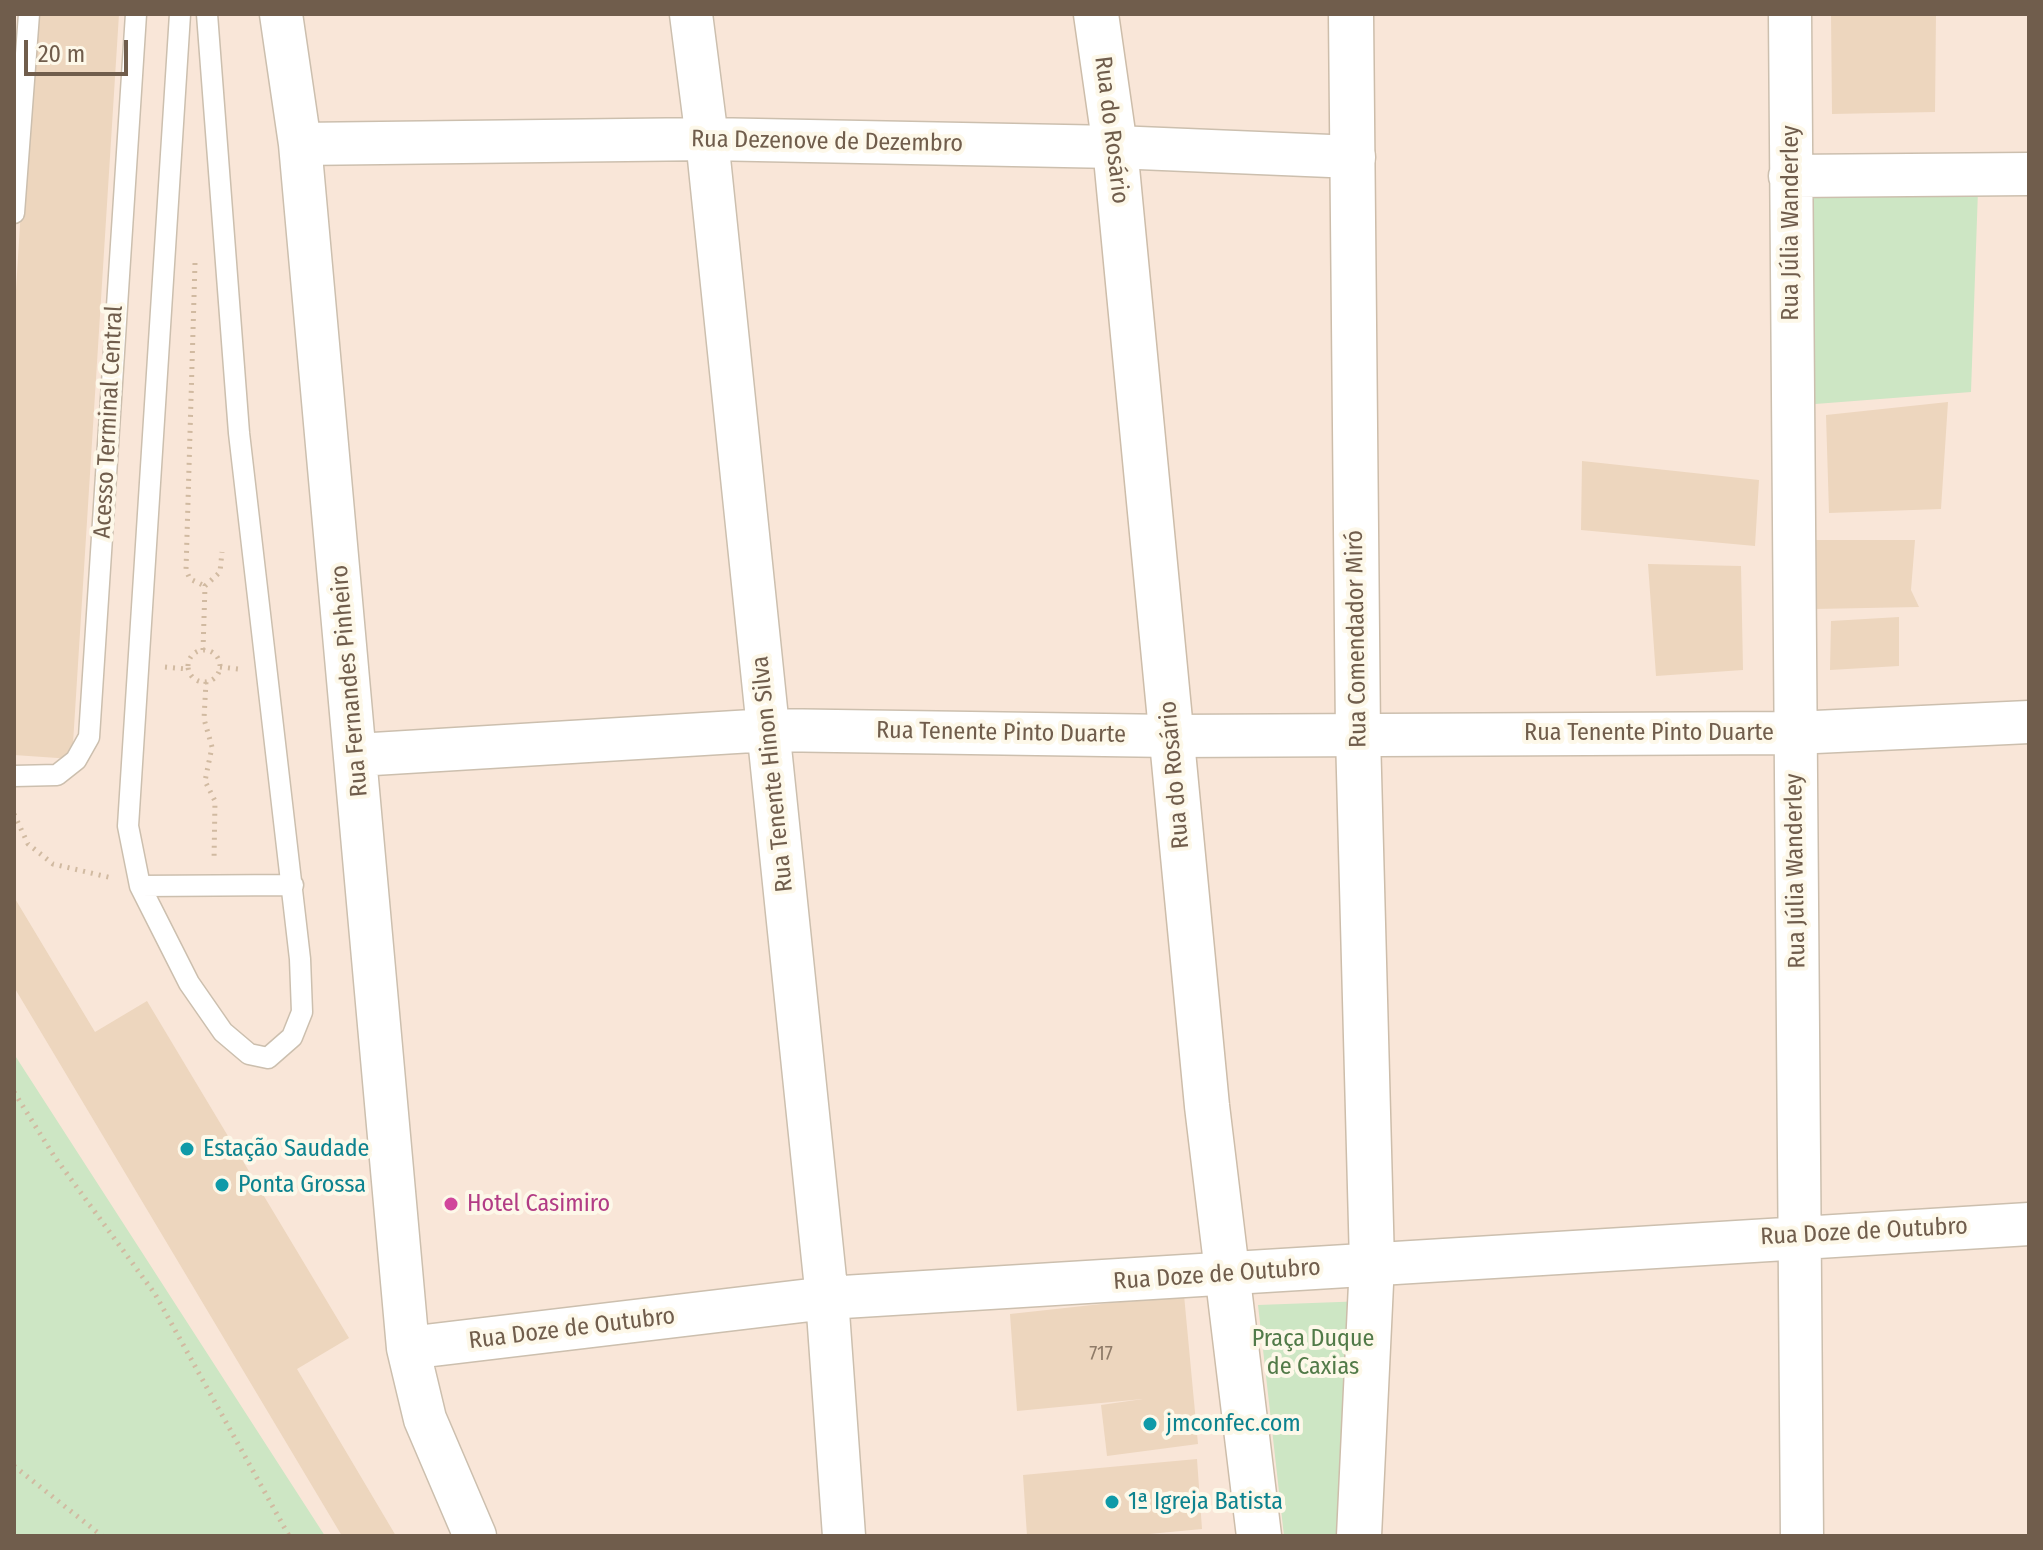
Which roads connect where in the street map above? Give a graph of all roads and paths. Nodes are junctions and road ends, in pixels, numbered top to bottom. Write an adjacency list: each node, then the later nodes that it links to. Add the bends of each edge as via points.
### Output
1 (29, 14): 16 (lane)
2 (136, 14): 26 (lane, Acesso Terminal Central, via 89,737 76,760 57,775)
3 (180, 14): 29 (lane, via 129,776 128,826)
4 (207, 14): 28 (lane, via 239,433)
5 (281, 14): 11 (street, Rua Fernandes Pinheiro)
6 (691, 14): 10 (street, Rua Tenente Hinon Silva)
7 (1096, 14): 12 (main road, Rua do Rosário)
8 (1351, 14): 13 (main road, Rua Comendador Miró)
9 (1790, 14): 15 (street, Rua Júlia Wanderley)
10 (707, 139): 11 (street, Rua Dezenove de Dezembro); 12 (street, Rua Dezenove de Dezembro); 21 (street, Rua Tenente Hinon Silva)
11 (300, 144): 25 (street, Rua Fernandes Pinheiro)
12 (1115, 147): 13 (street, Rua Dezenove de Dezembro); 24 (main road, Rua do Rosário)
13 (1354, 157): 23 (main road, Rua Comendador Miró)
14 (2029, 174): 15 (street)
15 (1790, 176): 22 (street, Rua Júlia Wanderley)
16 (14, 213)
17 (195, 258): 18 (path, via 186,570 190,579 205,586)
18 (203, 650): 19 (path, via 216,654 220,664 219,674); 19 (path, via 189,659 187,669 192,678)
19 (206, 682): 30 (path, via 204,719 212,747 205,781 216,813)
20 (2029, 722): 22 (street, Rua Tenente Pinto Duarte)
21 (769, 730): 24 (street, Rua Tenente Pinto Duarte); 25 (street, Rua Tenente Pinto Duarte); 36 (street, Rua Tenente Hinon Silva)
22 (1794, 733): 23 (street, Rua Tenente Pinto Duarte); 33 (street, Rua Júlia Wanderley)
23 (1358, 735): 24 (street, Rua Tenente Pinto Duarte); 34 (main road, Rua Comendador Miró)
24 (1171, 736): 35 (main road, Rua do Rosário)
25 (357, 755): 37 (street, Rua Fernandes Pinheiro)
26 (14, 776)
27 (14, 814): 29 (path, via 28,844 53,864)
28 (293, 885): 29 (lane, via 302,1012 292,1037 268,1058 249,1054 223,1032 189,983); 30 (lane)
29 (140, 886): 30 (lane)
30 (216, 886)
31 (14, 1092): 40 (path, via 155,1294)
32 (2029, 1224): 33 (street, Rua Doze de Outubro)
33 (1800, 1235): 34 (street, Rua Doze de Outubro); 45 (street, Rua Júlia Wanderley)
34 (1372, 1263): 35 (street, Rua Doze de Outubro); 44 (main road)
35 (1228, 1275): 36 (street, Rua Doze de Outubro); 43 (main road, Rua do Rosário)
36 (827, 1298): 37 (street, Rua Doze de Outubro); 42 (street, Rua Tenente Hinon Silva)
37 (408, 1348): 41 (street, Rua Fernandes Pinheiro, via 425,1419)
38 (14, 1466): 39 (path)
39 (102, 1536)
40 (289, 1536)
41 (475, 1536)
42 (844, 1536)
43 (1259, 1536)
44 (1359, 1536)
45 (1802, 1536)

